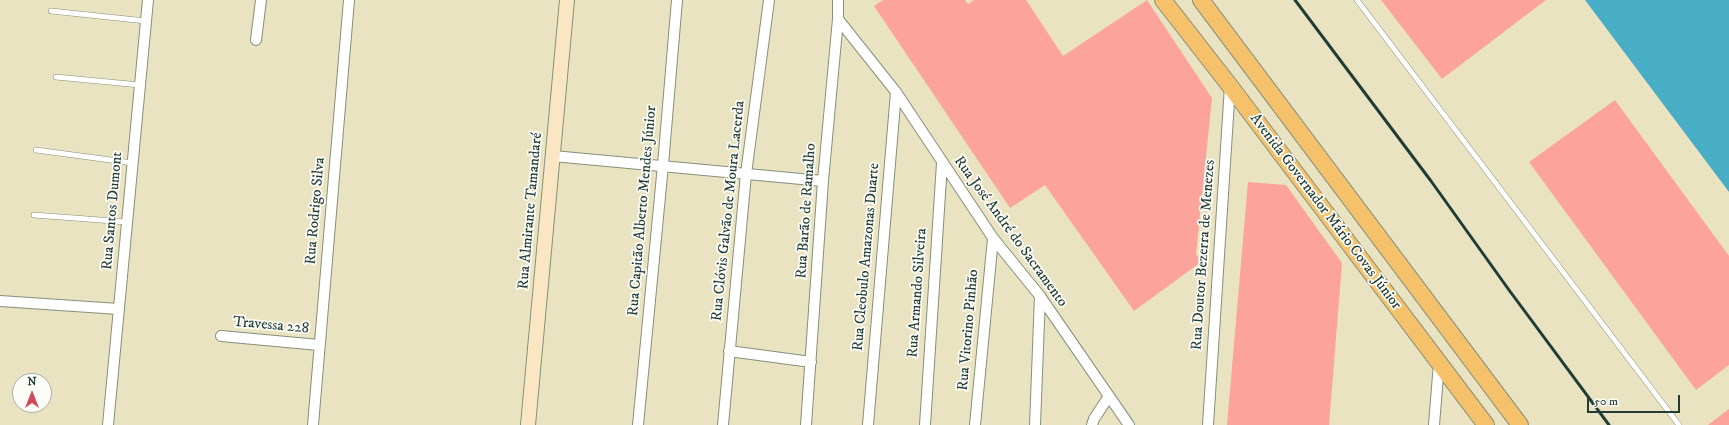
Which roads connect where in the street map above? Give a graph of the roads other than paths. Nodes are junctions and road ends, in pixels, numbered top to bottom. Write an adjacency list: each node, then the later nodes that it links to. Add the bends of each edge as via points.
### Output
1 (148, 0): 13 (street, Rua Santos Dumont)
2 (261, 0): 14 (street)
3 (349, 0): 33 (street, Rua Rodrigo Silva)
4 (567, 0): 20 (street, Rua Almirante Tamandaré)
5 (677, 0): 23 (street, Rua Capitão Alberto Mendes Júnior)
6 (769, 0): 24 (street, Rua Clóvis Galvão de Moura Lacerda)
7 (838, 0): 12 (street, Rua Barão de Ramalho)
8 (1163, 0): 17 (main road, Avenida Governador Mário Covas Júnior)
9 (1201, 0): 53 (main road, Avenida Governador Mário Covas Júnior)
10 (1357, 0): 54 (lane)
11 (51, 11): 13 (lane)
12 (838, 19): 18 (street, Rua José André do Sacramento); 25 (street, Rua Barão de Ramalho)
13 (146, 22): 16 (street, Rua Santos Dumont)
14 (256, 40)
15 (56, 77): 16 (lane)
16 (140, 85): 21 (street, Rua Santos Dumont)
17 (1230, 86): 36 (main road, Avenida Governador Mário Covas Júnior); 50 (street, Rua Doutor Bezerra de Menezes)
18 (896, 92): 22 (street, Rua José André do Sacramento); 44 (street, Rua Cleobulo Amazonas Duarte)
19 (36, 150): 21 (lane)
20 (552, 156): 23 (street); 40 (street, Rua Almirante Tamandaré)
21 (133, 163): 27 (street, Rua Santos Dumont)
22 (942, 163): 28 (street, Rua José André do Sacramento); 45 (street, Rua Armando Silveira)
23 (663, 165): 24 (street); 41 (street, Rua Capitão Alberto Mendes Júnior)
24 (746, 174): 25 (street); 34 (street, Rua Clóvis Galvão de Moura Lacerda)
25 (823, 181): 35 (street, Rua Barão de Ramalho)
26 (34, 215): 27 (lane)
27 (127, 222): 31 (street, Rua Santos Dumont)
28 (993, 238): 29 (street, Rua José André do Sacramento); 46 (street, Rua Vitorino Pinhão)
29 (1040, 296): 37 (street, Rua José André do Sacramento); 47 (street)
30 (0, 301): 31 (street)
31 (119, 309): 38 (street, Rua Santos Dumont)
32 (221, 336): 33 (street, Travessa 228)
33 (319, 345): 39 (street, Rua Rodrigo Silva)
34 (729, 351): 35 (street); 42 (street, Rua Clóvis Galvão de Moura Lacerda)
35 (811, 362): 43 (street, Rua Barão de Ramalho)
36 (1439, 363): 51 (street); 52 (main road, Avenida Governador Mário Covas Júnior)
37 (1109, 396): 48 (street); 49 (street, Rua José André do Sacramento)
38 (108, 425)
39 (313, 425)
40 (528, 425)
41 (638, 425)
42 (723, 425)
43 (806, 425)
44 (868, 425)
45 (925, 425)
46 (975, 425)
47 (1035, 425)
48 (1092, 425)
49 (1129, 425)
50 (1208, 425)
51 (1434, 425)
52 (1486, 425)
53 (1520, 425)
54 (1679, 425)

